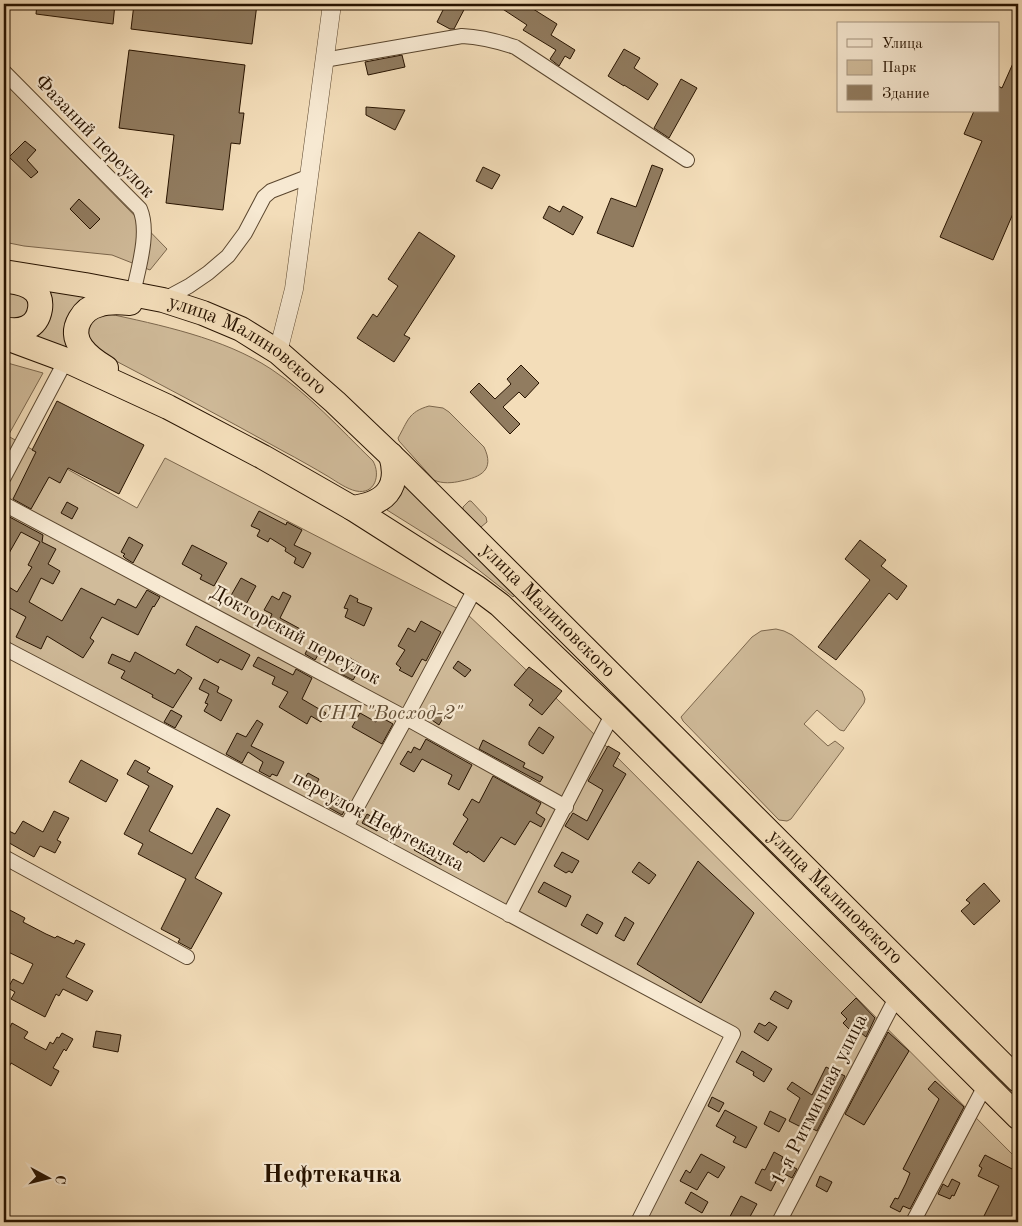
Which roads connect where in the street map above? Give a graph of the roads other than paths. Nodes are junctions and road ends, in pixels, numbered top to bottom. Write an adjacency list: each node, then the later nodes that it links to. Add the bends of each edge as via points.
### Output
1 (332, 4): 2 (street)
2 (324, 60): 4 (street, via 462,36 500,42 515,48); 5 (street)
3 (4, 72): 8 (street, Фазаний переулок, via 140,209 144,228)
4 (687, 160)
5 (310, 176): 9 (street, via 271,191 264,197 228,256); 12 (street, via 294,289)
6 (4, 272): 8 (highway, улица Малиновского)
7 (4, 280): 10 (highway, via 30,287 40,299 40,307 35,322 28,328)
8 (133, 294): 9 (highway, улица Малиновского)
9 (173, 304): 12 (highway, улица Малиновского, via 241,329); 14 (highway, via 119,302 96,305 83,315 76,332 78,344 91,358)
10 (4, 329)
11 (4, 337): 13 (highway, улица Малиновского)
12 (278, 352): 15 (highway, улица Малиновского)
13 (66, 360): 14 (highway, улица Малиновского); 16 (street)
14 (168, 407): 18 (highway, улица Малиновского, via 263,456)
15 (391, 455): 18 (highway, via 394,478 389,492 372,504); 29 (highway, улица Малиновского)
16 (4, 477)
17 (4, 504): 22 (street, Докторский переулок)
18 (352, 508): 19 (highway, улица Малиновского)
19 (476, 587): 21 (highway, улица Малиновского, via 500,605); 22 (street)
20 (4, 648): 24 (street, переулок Нефтекачка)
21 (613, 713): 23 (street); 28 (highway, улица Малиновского)
22 (406, 718): 23 (street, Докторский переулок); 24 (street)
23 (566, 807): 26 (street)
24 (346, 827): 26 (street, переулок Нефтекачка)
25 (4, 857): 27 (street)
26 (509, 915): 32 (street, переулок Нефтекачка, via 733,1034)
27 (186, 958)
28 (897, 996): 30 (highway, улица Малиновского); 33 (street, 1-я Ритмичная улица)
29 (1018, 1080)
30 (986, 1084): 31 (highway, улица Малиновского); 34 (street)
31 (1018, 1117)
32 (638, 1222)
33 (779, 1222)
34 (913, 1222)

